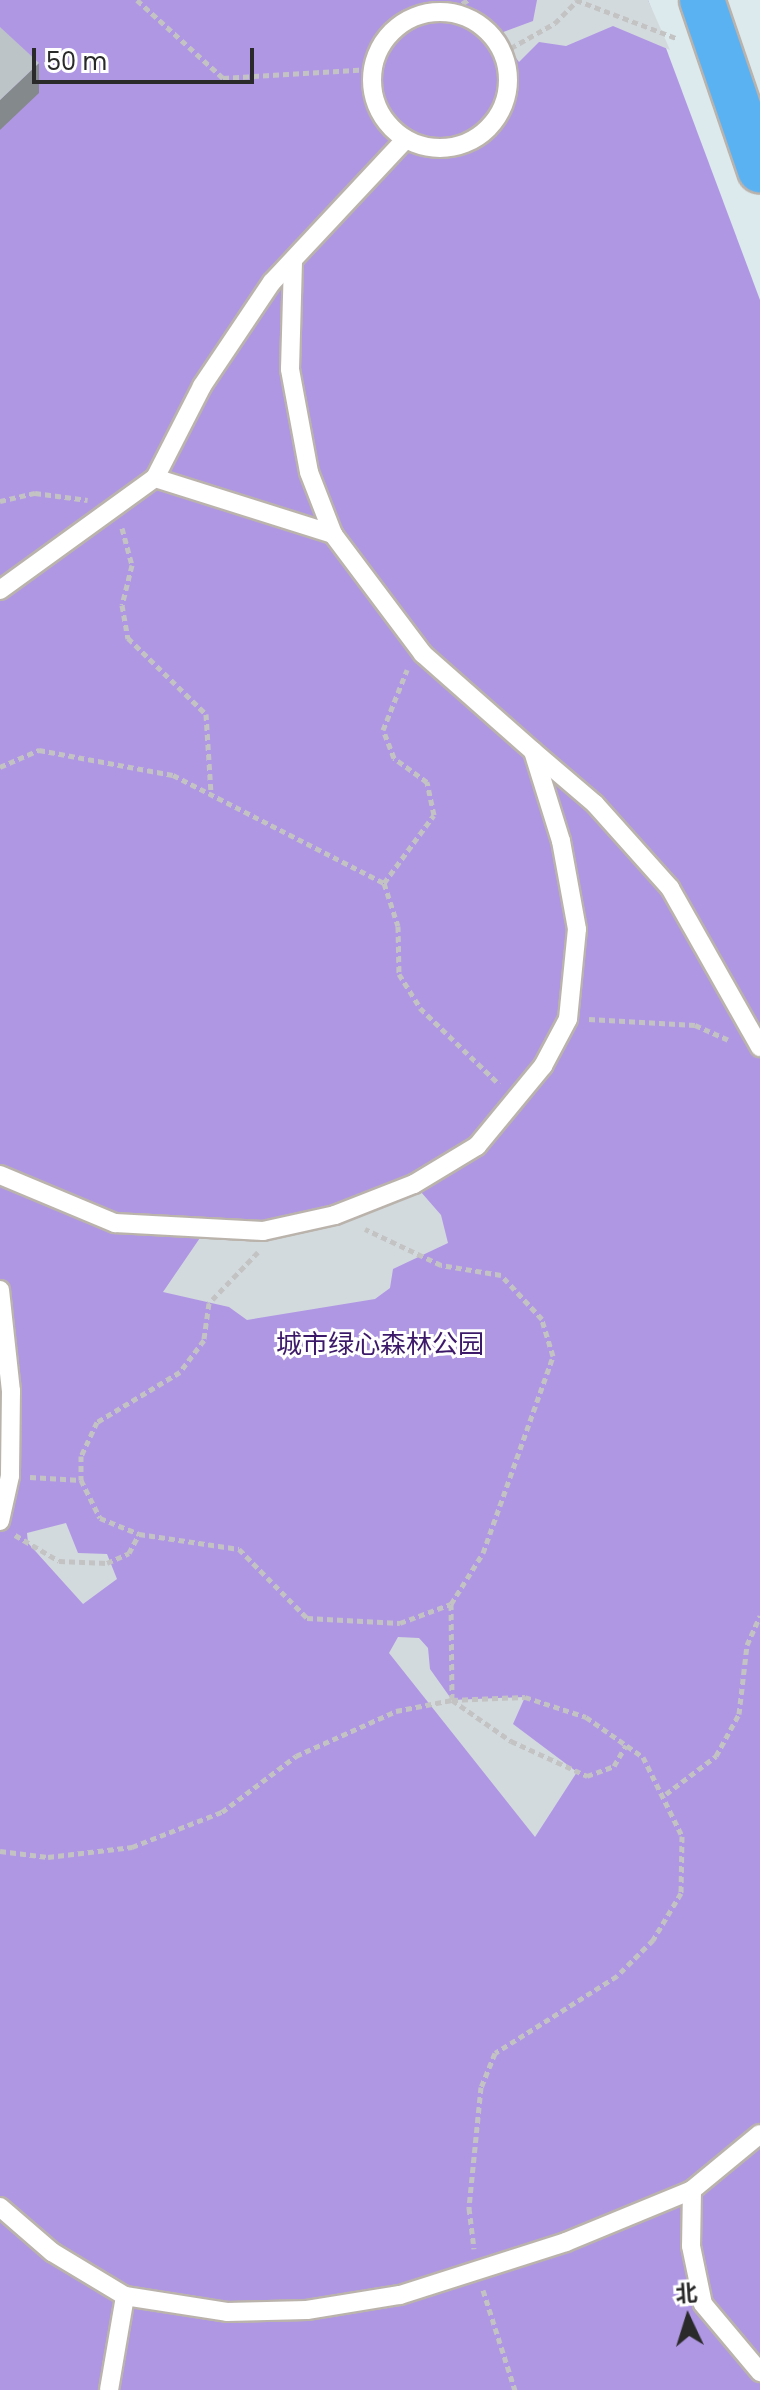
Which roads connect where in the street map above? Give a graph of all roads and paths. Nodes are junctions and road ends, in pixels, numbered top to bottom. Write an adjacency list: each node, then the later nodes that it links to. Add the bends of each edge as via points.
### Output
1 (137, 0): 7 (path, via 223,78)
2 (577, 0): 5 (path, via 664,36); 6 (path)
3 (702, 0): 5 (main road)
4 (461, 5): 6 (lane); 7 (lane, via 415,16 386,40)
5 (717, 44): 9 (main road)
6 (502, 53): 8 (lane, via 509,74 493,126 437,149)
7 (372, 69): 8 (lane, via 375,101)
8 (403, 142): 10 (lane)
9 (760, 170)
10 (293, 263): 11 (lane, via 202,386); 14 (lane, via 290,369 309,472)
11 (155, 478): 13 (lane); 14 (lane)
12 (0, 501): 13 (path, via 75,493)
13 (110, 511): 15 (lane); 19 (path, via 129,537 132,565 122,605 128,638 206,714)
14 (333, 534): 16 (lane)
15 (0, 590)
16 (423, 654): 17 (lane); 20 (path, via 407,670 383,730 394,758 427,782 434,815)
17 (533, 751): 21 (lane, via 577,929); 22 (lane, via 595,804 670,888)
18 (0, 767): 19 (path, via 39,750 173,775)
19 (211, 793): 20 (path)
20 (384, 883): 23 (path, via 398,926 399,974 420,1008)
21 (568, 1019): 22 (path, via 695,1025); 23 (lane)
22 (751, 1047)
23 (518, 1100): 25 (lane, via 477,1146 414,1184)
24 (0, 1175): 26 (lane, via 115,1223)
25 (335, 1215): 26 (lane); 32 (path, via 441,1265 501,1275 542,1319 553,1356 483,1553)
26 (263, 1231): 29 (path, via 257,1258 230,1274 209,1303 204,1340 180,1372 97,1422 81,1456)
27 (0, 1290): 28 (lane, via 11,1391)
28 (10, 1476): 29 (path); 30 (lane)
29 (81, 1480): 31 (path, via 100,1518)
30 (5, 1526): 31 (path, via 59,1561 107,1563 129,1553)
31 (139, 1534): 32 (path, via 239,1549 307,1618 400,1623)
32 (451, 1604): 34 (path)
33 (760, 1616): 36 (path, via 747,1645 739,1714 716,1756)
34 (452, 1700): 35 (path, via 525,1697 586,1717); 35 (path, via 511,1741 587,1776 614,1766); 37 (path, via 396,1711 296,1756 222,1812 132,1847 48,1857)
35 (626, 1745): 36 (path)
36 (666, 1794): 41 (path, via 682,1836 681,1893 653,1940 617,1976 495,2053 486,2076 469,2208)
37 (0, 1851)
38 (760, 2134): 39 (lane)
39 (692, 2190): 41 (lane); 43 (lane, via 691,2246 703,2304)
40 (0, 2207): 42 (lane, via 52,2252)
41 (477, 2275): 42 (lane, via 307,2310 227,2312); 45 (path)
42 (125, 2296): 44 (lane)
43 (760, 2372)
44 (109, 2390)
45 (515, 2390)

